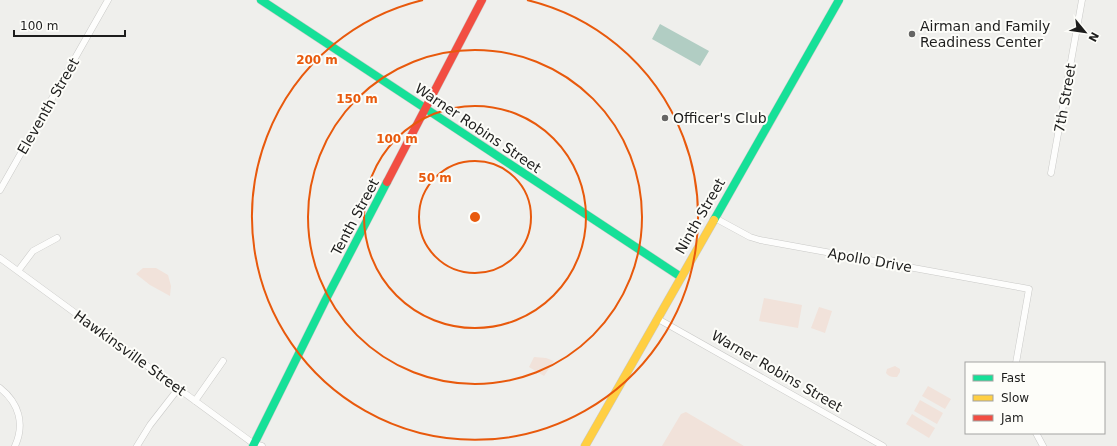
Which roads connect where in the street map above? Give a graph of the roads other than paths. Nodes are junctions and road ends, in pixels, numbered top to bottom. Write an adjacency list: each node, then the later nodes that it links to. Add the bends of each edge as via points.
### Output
1 (108, 0): 8 (street, Eleventh Street)
2 (261, 0): 6 (street, Warner Robins Street)
3 (482, 0): 6 (street, Tenth Street)
4 (839, 0): 9 (street, Ninth Street)
5 (1082, 0): 7 (street, 7th Street)
6 (426, 108): 13 (street, Warner Robins Street); 21 (street, Tenth Street, via 326,301)
7 (1051, 173)
8 (0, 190)
9 (714, 218): 13 (street, Ninth Street); 16 (street, Apollo Drive, via 760,240 1029,288)
10 (57, 238): 12 (street, via 33,251)
11 (0, 258): 12 (street, Hawkinsville Street)
12 (18, 271): 18 (street, Hawkinsville Street)
13 (681, 277): 14 (street, Ninth Street)
14 (658, 319): 24 (street, Ninth Street); 25 (street, Warner Robins Street)
15 (223, 361): 19 (street)
16 (1016, 362)
17 (0, 388): 22 (street, via 13,401 21,420)
18 (178, 388): 19 (street, Hawkinsville Street); 23 (street)
19 (195, 401): 21 (street, Hawkinsville Street)
20 (1037, 434): 26 (street)
21 (256, 445)
22 (15, 446)
23 (137, 446)
24 (585, 446)
25 (883, 446)
26 (1043, 446)

